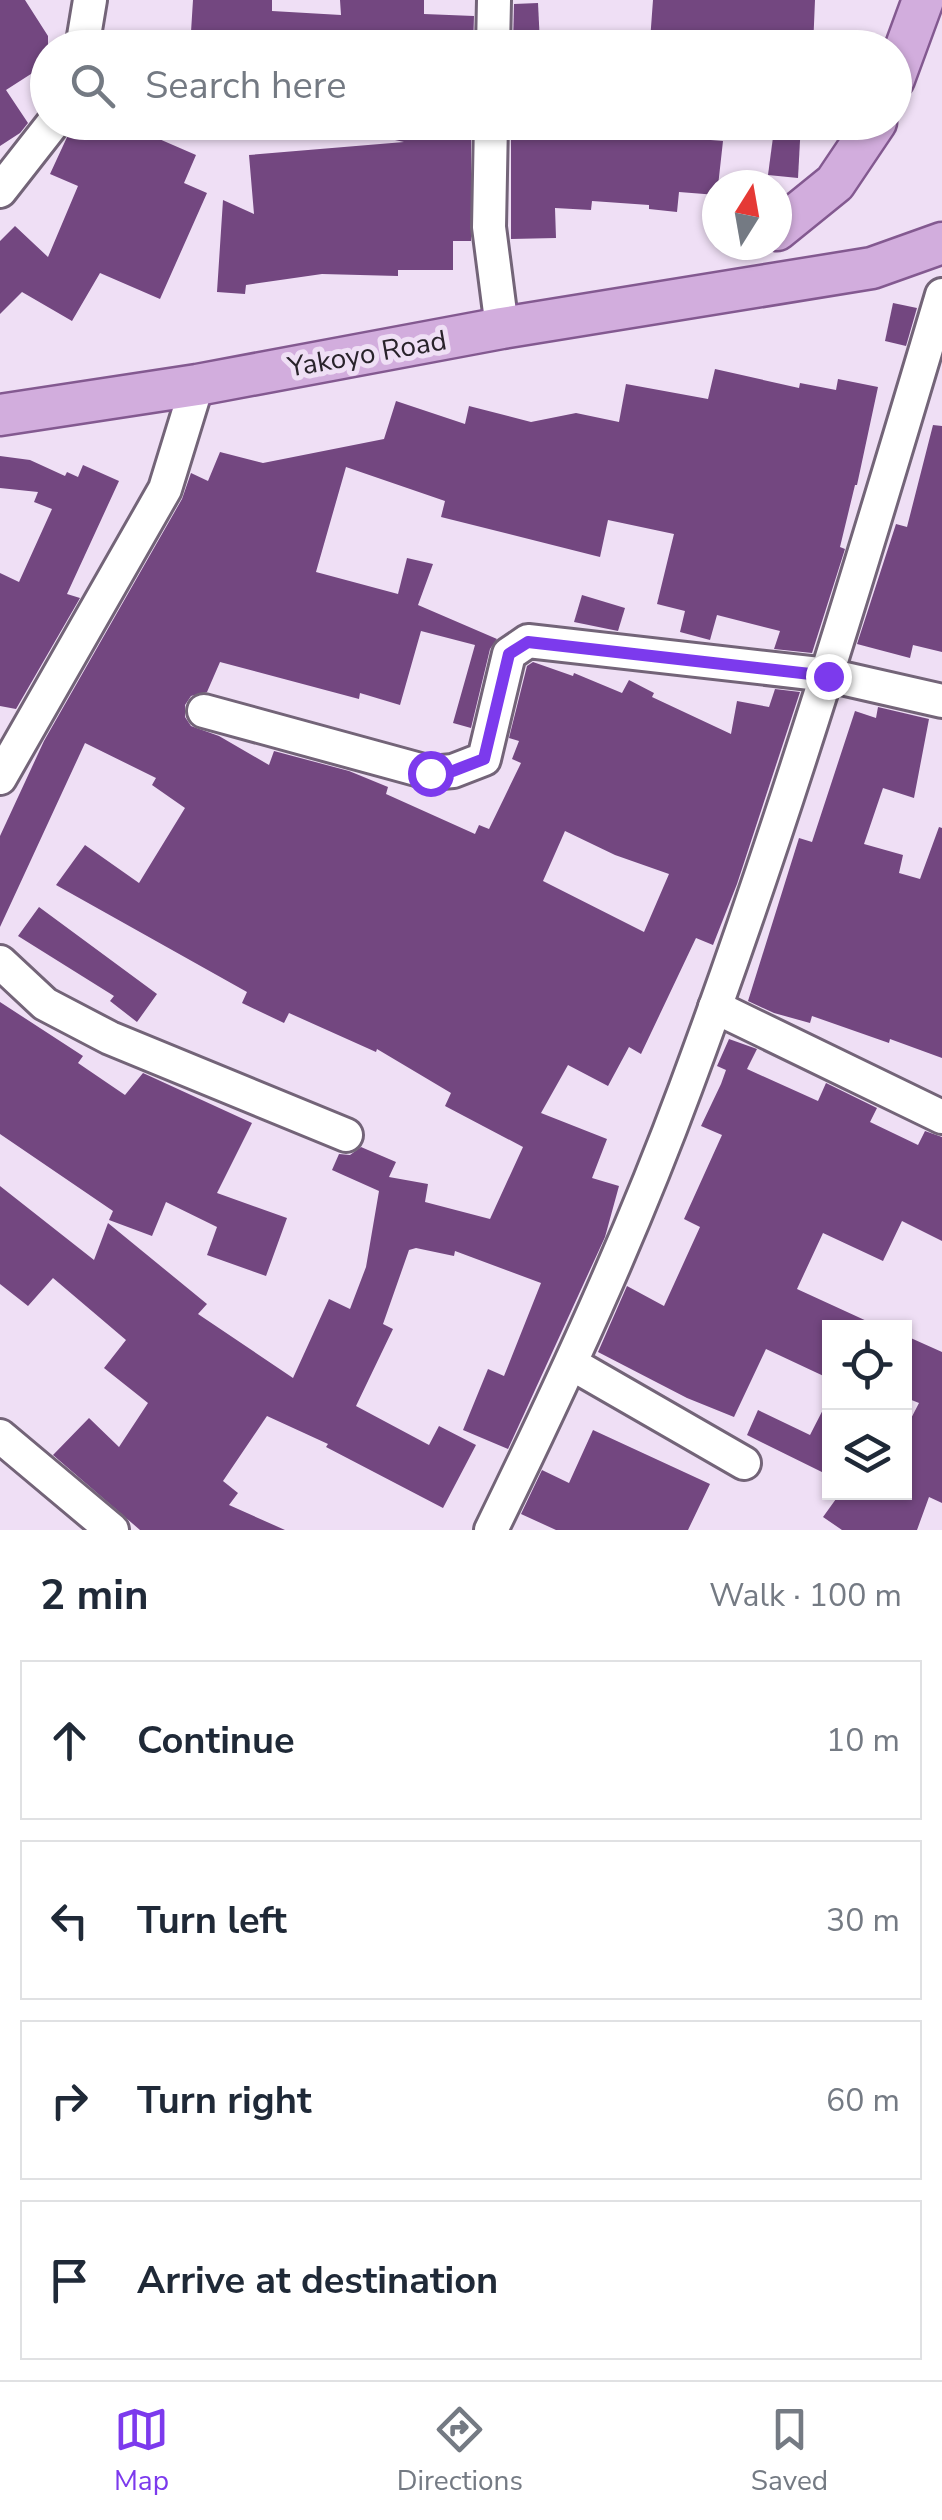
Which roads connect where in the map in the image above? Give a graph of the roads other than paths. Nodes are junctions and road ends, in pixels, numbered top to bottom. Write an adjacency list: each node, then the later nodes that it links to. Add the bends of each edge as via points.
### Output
1 (90, 0): 4 (street)
2 (494, 0): 5 (street)
3 (922, 0): 6 (main road)
4 (85, 30)
5 (493, 30)
6 (911, 30)
7 (40, 140): 10 (street)
8 (490, 140): 16 (street, via 488,227)
9 (864, 140): 11 (main road, via 836,183)
10 (0, 192)
11 (792, 218)
12 (942, 242): 14 (main road, Yakoyo Road, via 872,268)
13 (754, 260): 14 (main road)
14 (734, 291): 16 (main road, Yakoyo Road)
15 (942, 295): 19 (street)
16 (502, 328): 17 (main road, Yakoyo Road)
17 (198, 385): 18 (main road, Yakoyo Road); 22 (street, via 165,489)
18 (0, 415)
19 (828, 676): 20 (street); 21 (street, via 528,642 509,654 484,759 430,773); 24 (street)
20 (942, 701)
21 (204, 711)
22 (0, 778)
23 (0, 962): 26 (street, via 45,1004 110,1038)
24 (714, 1008): 25 (street); 27 (street)
25 (942, 1117)
26 (346, 1134)
27 (572, 1364): 29 (street); 31 (street)
28 (0, 1436): 30 (street)
29 (744, 1463)
30 (112, 1530)
31 (491, 1530)

